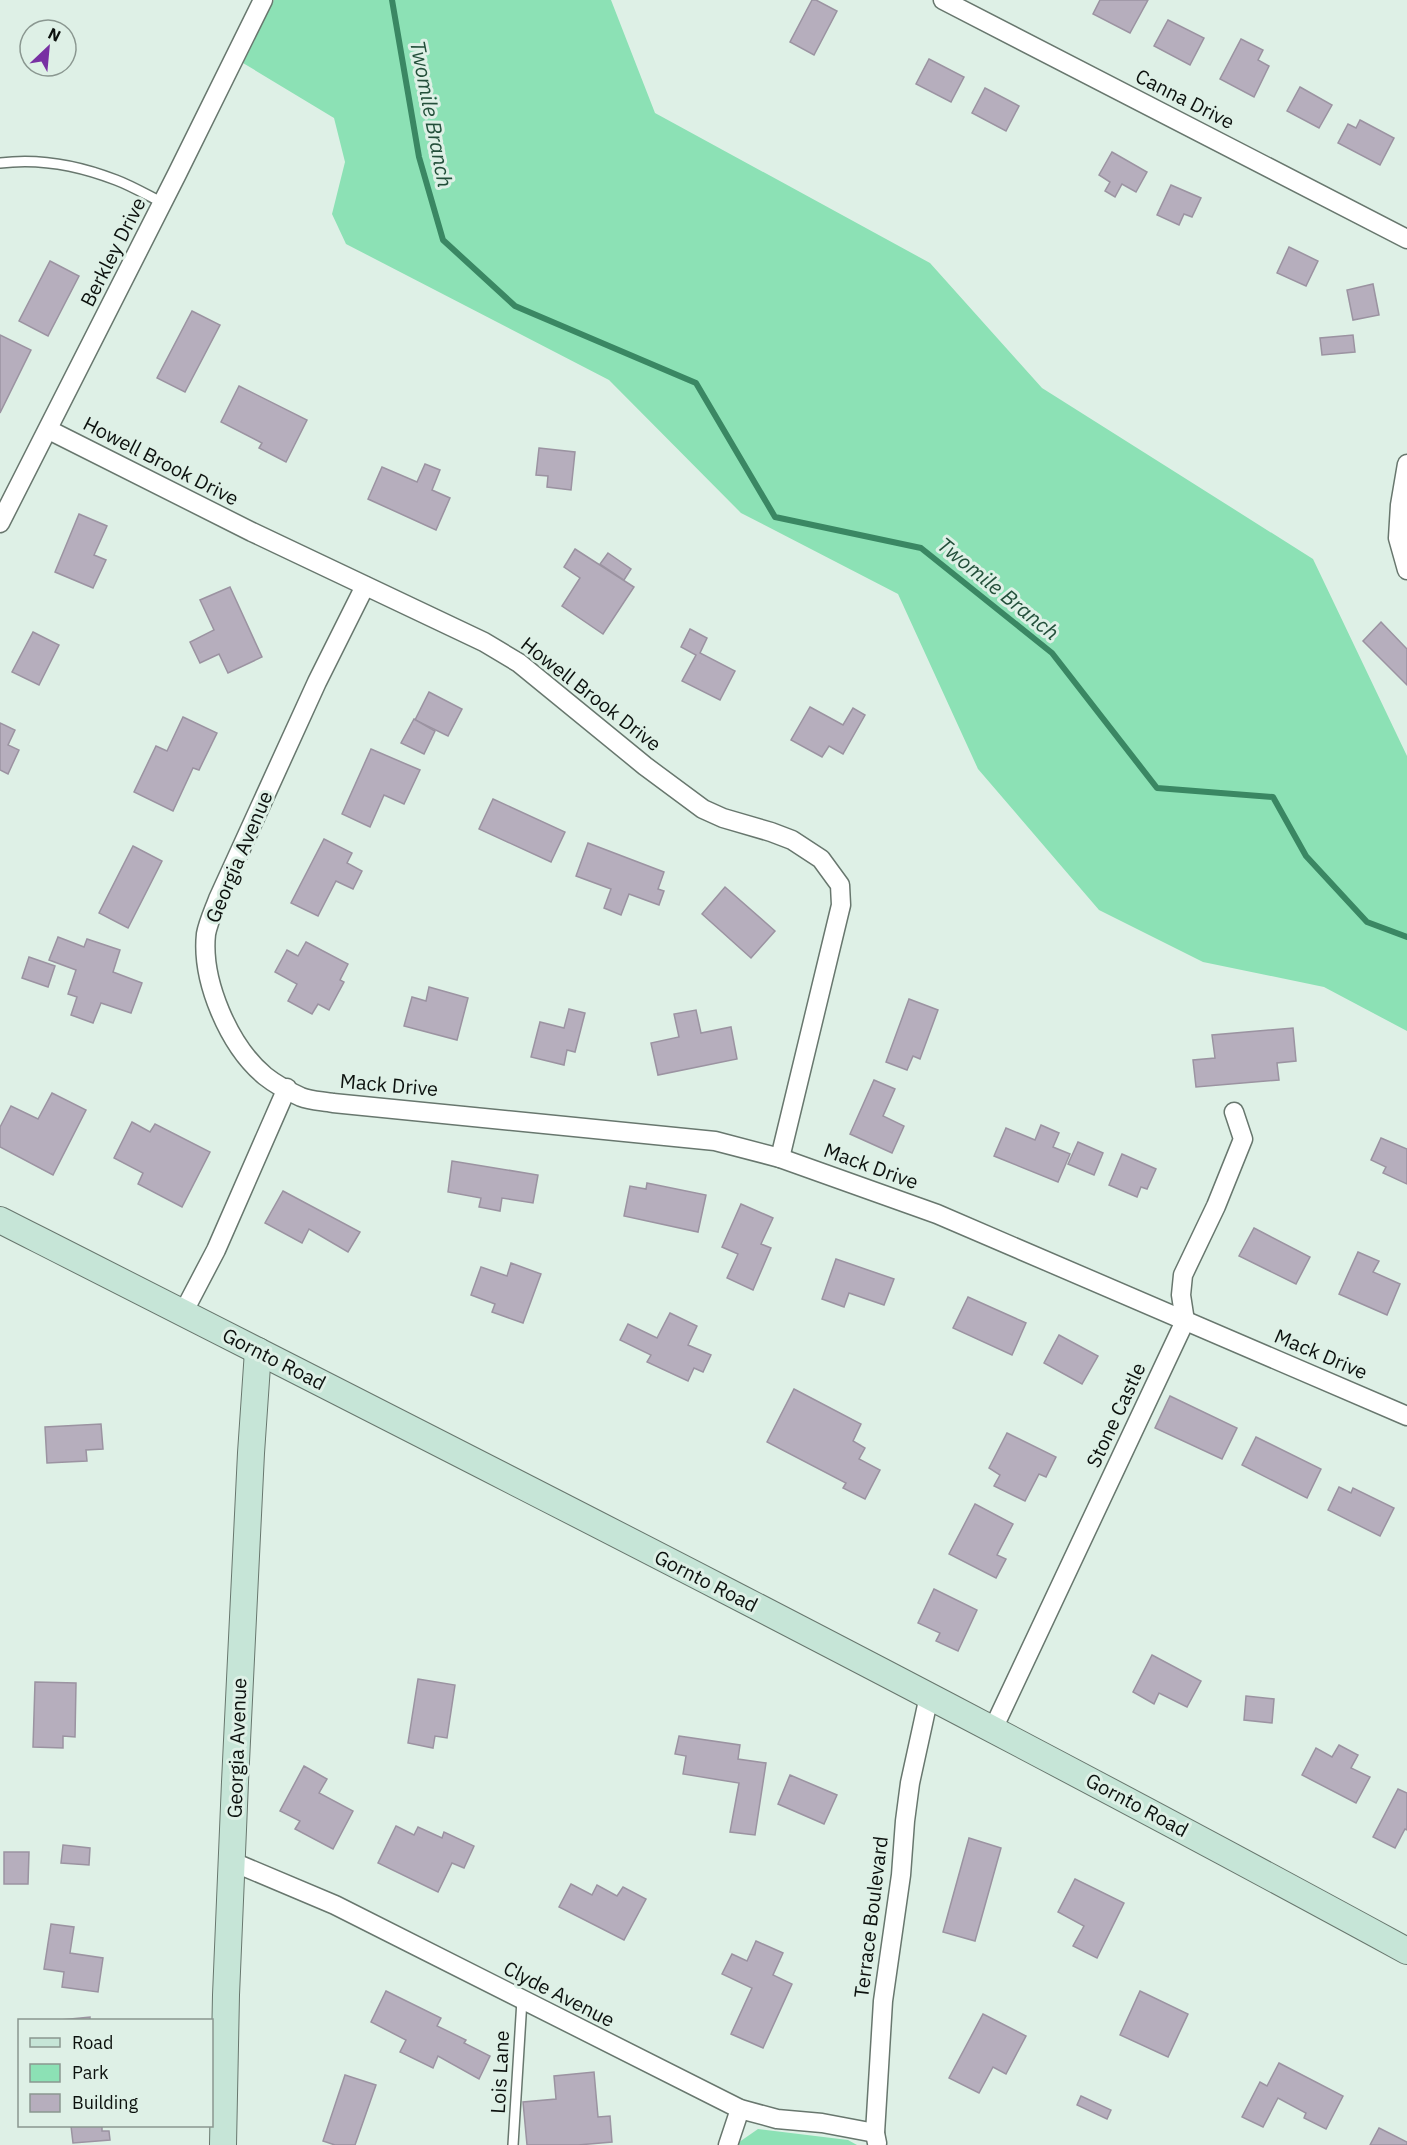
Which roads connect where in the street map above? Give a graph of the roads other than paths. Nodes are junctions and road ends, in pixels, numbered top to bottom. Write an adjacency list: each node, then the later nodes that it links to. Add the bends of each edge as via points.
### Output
1 (263, 0): 4 (street, Berkley Drive)
2 (943, 0): 5 (street, Canna Drive)
3 (0, 163): 4 (lane, via 65,165 117,180)
4 (163, 203): 6 (street, Berkley Drive)
5 (1407, 239)
6 (49, 430): 8 (street, Berkley Drive); 10 (street, Howell Brook Drive)
7 (1407, 464): 9 (street, via 1398,538)
8 (0, 523)
9 (1407, 570)
10 (365, 586): 11 (street, Georgia Avenue, via 317,682 218,899 207,932 206,957 212,990 226,1021 244,1055 266,1077); 13 (street, Howell Brook Drive, via 484,642 519,663 703,809 792,840 821,859 832,872 840,885 841,905)
11 (287, 1088): 13 (street, Mack Drive, via 303,1098 333,1103 716,1141); 15 (street, via 216,1250)
12 (1234, 1112): 16 (street, via 1243,1139 1183,1275)
13 (780, 1158): 16 (street, Mack Drive, via 937,1214)
14 (0, 1220): 15 (main road, Gornto Road)
15 (183, 1313): 17 (main road, Gornto Road)
16 (1185, 1321): 18 (street, Mack Drive); 20 (street, Stone Castle)
17 (258, 1351): 19 (main road, Gornto Road); 21 (main road, Georgia Avenue, via 250,1453)
18 (1407, 1416)
19 (929, 1696): 20 (main road, Gornto Road); 25 (street, Terrace Boulevard, via 910,1783 883,2001)
20 (993, 1729): 22 (main road, Gornto Road)
21 (233, 1862): 23 (street, Clyde Avenue, via 335,1905); 26 (main road, Georgia Avenue)
22 (1407, 1951)
23 (522, 2000): 24 (street, Clyde Avenue); 27 (lane, Lois Lane)
24 (740, 2109): 25 (street, Clyde Avenue, via 777,2120 822,2123); 28 (street)
25 (876, 2139)
26 (223, 2145)
27 (513, 2145)
28 (728, 2145)

